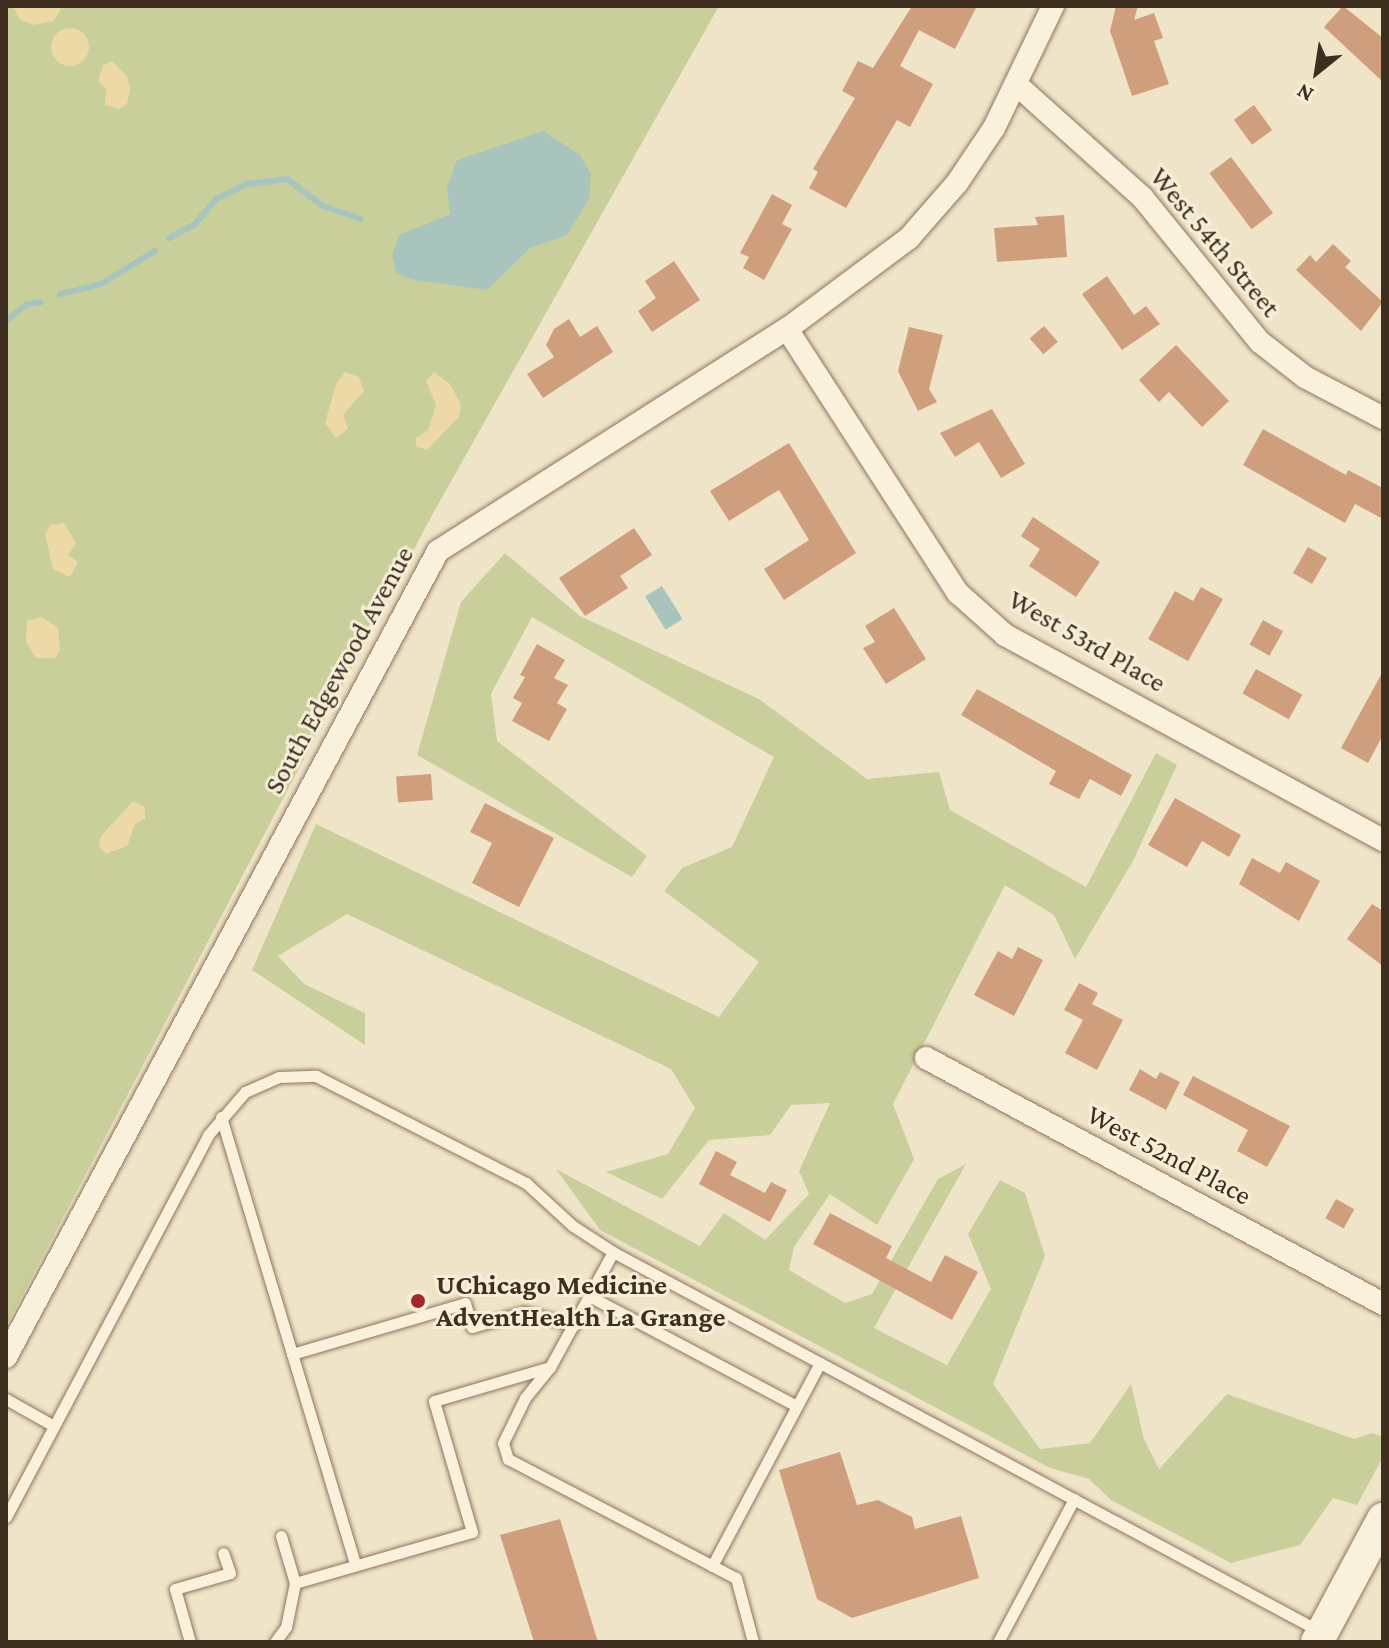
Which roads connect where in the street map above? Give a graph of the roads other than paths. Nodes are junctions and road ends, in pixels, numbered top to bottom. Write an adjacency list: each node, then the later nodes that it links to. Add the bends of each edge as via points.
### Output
1 (1053, 6): 2 (street, South Edgewood Avenue)
2 (1017, 85): 3 (street, South Edgewood Avenue, via 957,183 909,238); 4 (street, West 54th Street, via 1142,197 1260,342 1305,377)
3 (787, 329): 5 (street, West 53rd Place, via 958,593 1005,635); 13 (street, South Edgewood Avenue, via 438,551)
4 (1383, 418)
5 (1383, 840)
6 (926, 1058): 10 (street, West 52nd Place)
7 (221, 1117): 8 (lane, via 260,1085 288,1076 316,1076 526,1183 573,1226); 12 (lane); 18 (lane)
8 (613, 1252): 9 (lane); 14 (lane)
9 (589, 1296): 11 (lane); 17 (lane)
10 (1383, 1304)
11 (574, 1325): 12 (lane, via 524,1312 472,1327 465,1303); 15 (lane)
12 (292, 1354): 24 (lane)
13 (6, 1357)
14 (820, 1363): 17 (lane); 19 (lane)
15 (550, 1367): 24 (lane, via 434,1401 472,1532); 25 (lane, via 525,1398 503,1443 508,1459)
16 (6, 1399): 18 (lane)
17 (797, 1406): 25 (lane)
18 (54, 1426): 20 (lane)
19 (1074, 1499): 27 (lane); 31 (lane)
20 (6, 1517)
21 (1383, 1519): 27 (street)
22 (281, 1536): 26 (lane)
23 (223, 1553): 28 (lane, via 230,1573 175,1589)
24 (355, 1565): 26 (lane)
25 (712, 1566): 30 (lane, via 736,1578)
26 (295, 1583): 29 (lane, via 286,1627)
27 (1320, 1637)
28 (190, 1642)
29 (275, 1642)
30 (753, 1642)
31 (998, 1642)

